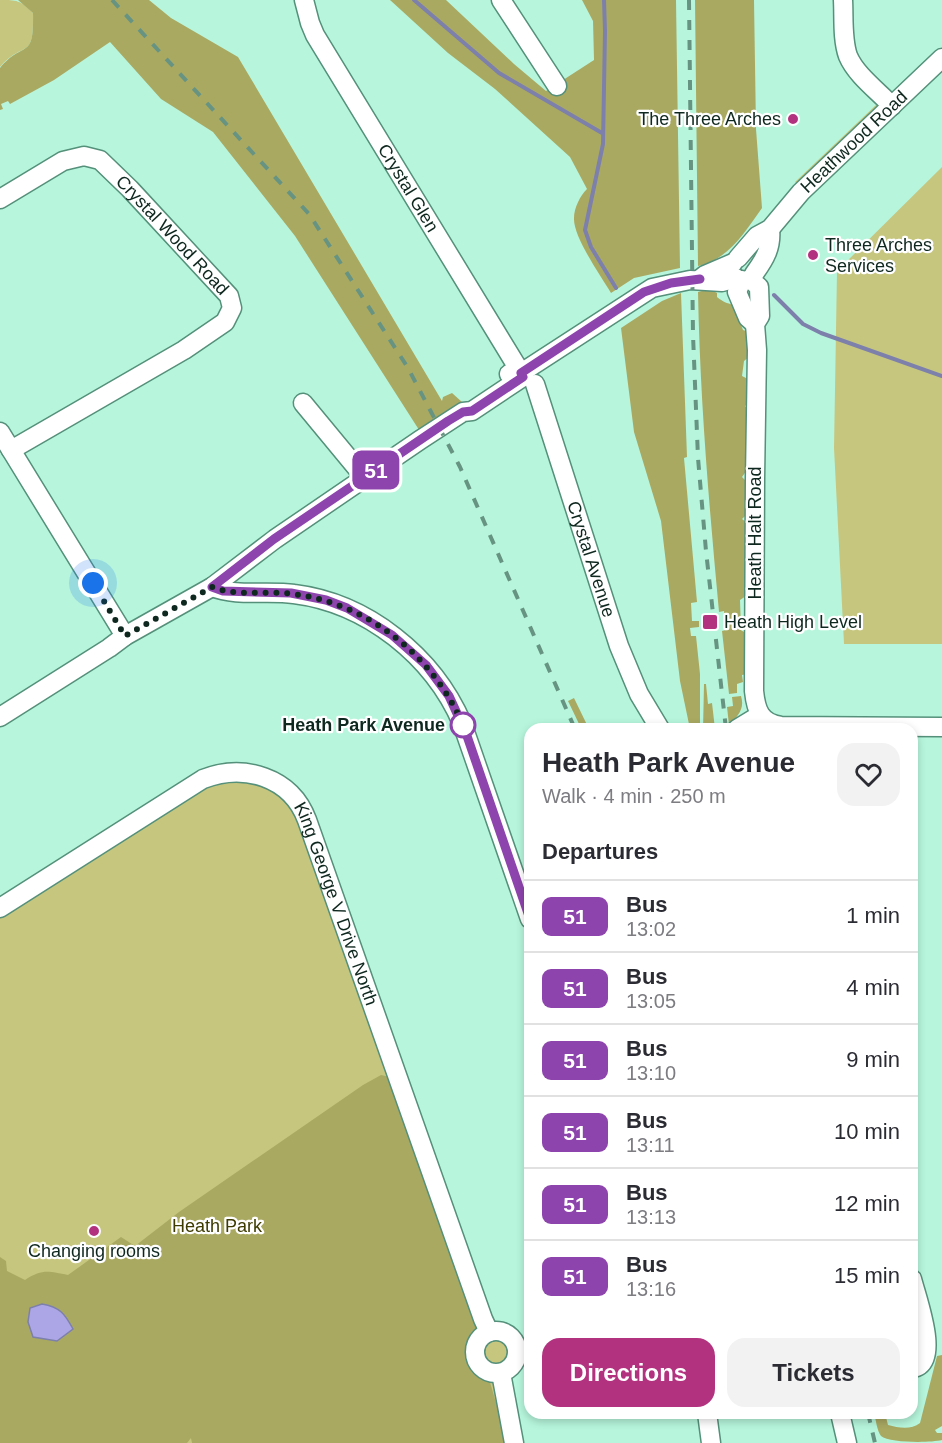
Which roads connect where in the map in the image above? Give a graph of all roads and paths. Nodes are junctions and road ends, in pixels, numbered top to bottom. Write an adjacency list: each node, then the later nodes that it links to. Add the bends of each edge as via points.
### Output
1 (304, 0): 9 (street, Crystal Glen, via 315,36)
2 (501, 0): 5 (street)
3 (843, 0): 6 (street, via 848,55)
4 (942, 58): 6 (street, Heathwood Road)
5 (557, 86)
6 (892, 106): 8 (street, Heathwood Road, via 801,192 770,229 757,236)
7 (0, 199): 13 (street, Crystal Wood Road, via 63,161 84,156 100,160 229,296 232,308 225,322 192,345)
8 (742, 272): 9 (street, via 722,282 700,279 644,292); 17 (street, Heath Halt Road, via 759,287 760,316 755,324 758,350 754,691)
9 (521, 373): 14 (street, via 523,377)
10 (536, 384): 19 (street, Crystal Avenue, via 619,646)
11 (303, 402): 14 (street)
12 (0, 432): 13 (street)
13 (11, 450): 16 (street)
14 (365, 478): 15 (street, via 274,539)
15 (212, 587): 16 (street); 24 (street, via 326,600 392,635 426,665 449,696 466,733)
16 (125, 636): 18 (street)
17 (760, 715): 20 (street); 21 (street)
18 (0, 717)
19 (656, 723)
20 (747, 723)
21 (769, 723)
22 (918, 727): 23 (street)
23 (942, 727)
24 (524, 902)
25 (0, 908): 27 (street, King George V Drive North, via 203,779 248,773 285,788 308,820)
26 (918, 1294): 29 (street, via 932,1339 929,1356)
27 (489, 1332): 28 (street); 30 (street, via 478,1341 476,1361 485,1371)
28 (523, 1340): 30 (street, via 515,1364)
29 (918, 1367)
30 (501, 1373): 33 (street)
31 (708, 1419): 34 (street)
32 (841, 1419): 35 (street)
33 (514, 1443)
34 (711, 1443)
35 (847, 1443)

